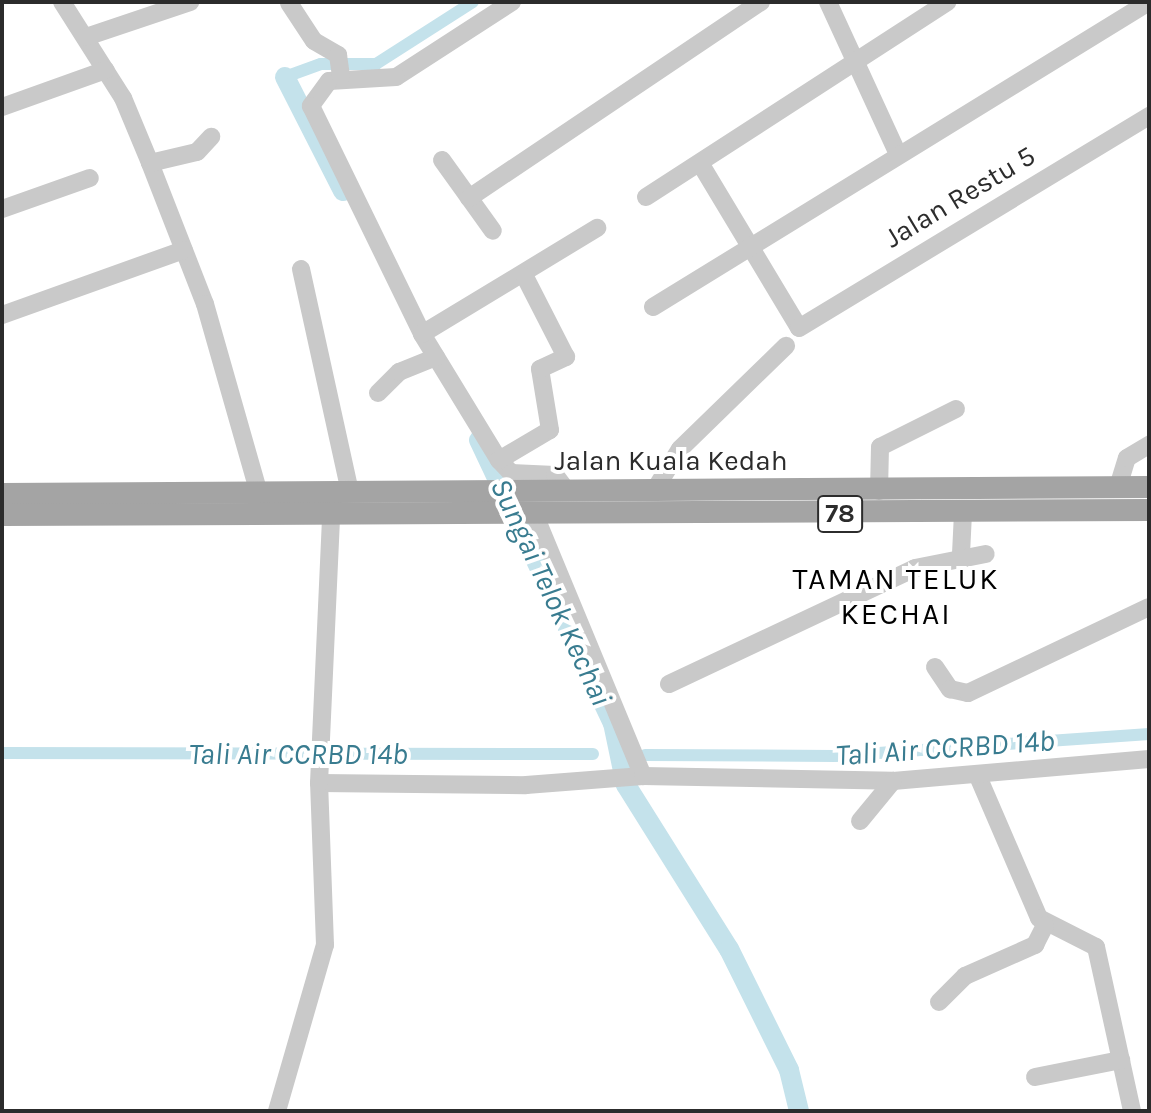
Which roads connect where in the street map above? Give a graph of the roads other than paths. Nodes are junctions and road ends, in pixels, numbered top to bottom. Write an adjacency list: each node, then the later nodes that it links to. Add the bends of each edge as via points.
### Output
1 (62, 2): 9 (street)
2 (190, 2): 9 (street)
3 (512, 2): 12 (street, via 396,77)
4 (761, 2): 22 (street)
5 (828, 2): 10 (street)
6 (948, 2): 10 (street)
7 (1149, 2): 16 (street)
8 (289, 3): 12 (street)
9 (86, 37): 11 (street)
10 (856, 63): 16 (street); 19 (street)
11 (106, 70): 13 (street); 18 (street)
12 (340, 70): 32 (street, via 322,85 311,106)
13 (2, 107)
14 (1149, 116): 26 (street, Jalan Restu 5, via 799,328)
15 (211, 137): 18 (street, via 197,152)
16 (898, 154): 26 (street)
17 (442, 160): 22 (street)
18 (150, 163): 27 (street)
19 (700, 163): 21 (street); 26 (street)
20 (90, 178): 23 (street)
21 (646, 197)
22 (469, 198): 25 (street)
23 (2, 209)
24 (597, 228): 29 (street)
25 (493, 231)
26 (748, 244): 30 (street)
27 (184, 250): 31 (street); 46 (street)
28 (301, 269): 41 (street)
29 (525, 277): 32 (street); 38 (street, via 566,357 540,369 550,430)
30 (653, 307)
31 (2, 315)
32 (422, 334): 34 (street)
33 (786, 346): 43 (street, via 680,449)
34 (431, 360): 35 (street, via 399,372); 38 (street)
35 (378, 393)
36 (956, 409): 44 (street, via 880,447)
37 (1149, 445): 39 (street, via 1127,458)
38 (499, 460): 42 (street, via 511,473 556,475)
39 (1118, 487): 40 (main road, Jalan Kuala Kedah / 78); 44 (main road, Jalan Kuala Kedah / 78)
40 (1149, 487)
41 (350, 491): 46 (main road, Jalan Kuala Kedah / 78); 48 (main road, Jalan Kuala Kedah / 78)
42 (567, 491): 43 (main road, Jalan Kuala Kedah / 78); 49 (main road, Jalan Kuala Kedah / 78)
43 (654, 491): 44 (main road, Jalan Kuala Kedah / 78)
44 (879, 491)
45 (130, 493): 46 (main road, Jalan Kuala Kedah / 78); 47 (main road, Jalan Kuala Kedah / 78); 54 (main road)
46 (259, 493)
47 (2, 494)
48 (467, 501): 49 (main road, Jalan Kuala Kedah / 78); 52 (main road, Jalan Kuala Kedah / 78)
49 (533, 506): 51 (main road, Jalan Kuala Kedah / 78); 62 (street)
50 (1149, 510): 51 (main road, Jalan Kuala Kedah / 78)
51 (963, 513): 55 (street)
52 (331, 514): 54 (main road, Jalan Kuala Kedah / 78); 63 (street)
53 (2, 515): 54 (main road, Jalan Kuala Kedah / 78)
54 (138, 516)
55 (961, 554): 56 (street); 59 (street, via 915,568)
56 (986, 554)
57 (1149, 607): 58 (street, via 968,693 950,689)
58 (935, 667)
59 (669, 684)
60 (1149, 759): 61 (street)
61 (977, 774): 64 (street); 66 (street)
62 (637, 776): 63 (street, via 526,785); 64 (street)
63 (319, 778): 70 (street, via 325,945)
64 (893, 781): 65 (street)
65 (860, 821)
66 (1045, 925): 67 (street, via 1035,945 965,976); 68 (street, via 1078,932 1096,947)
67 (939, 1002)
68 (1121, 1060): 69 (street); 71 (street)
69 (1035, 1077)
70 (277, 1111)
71 (1132, 1111)

